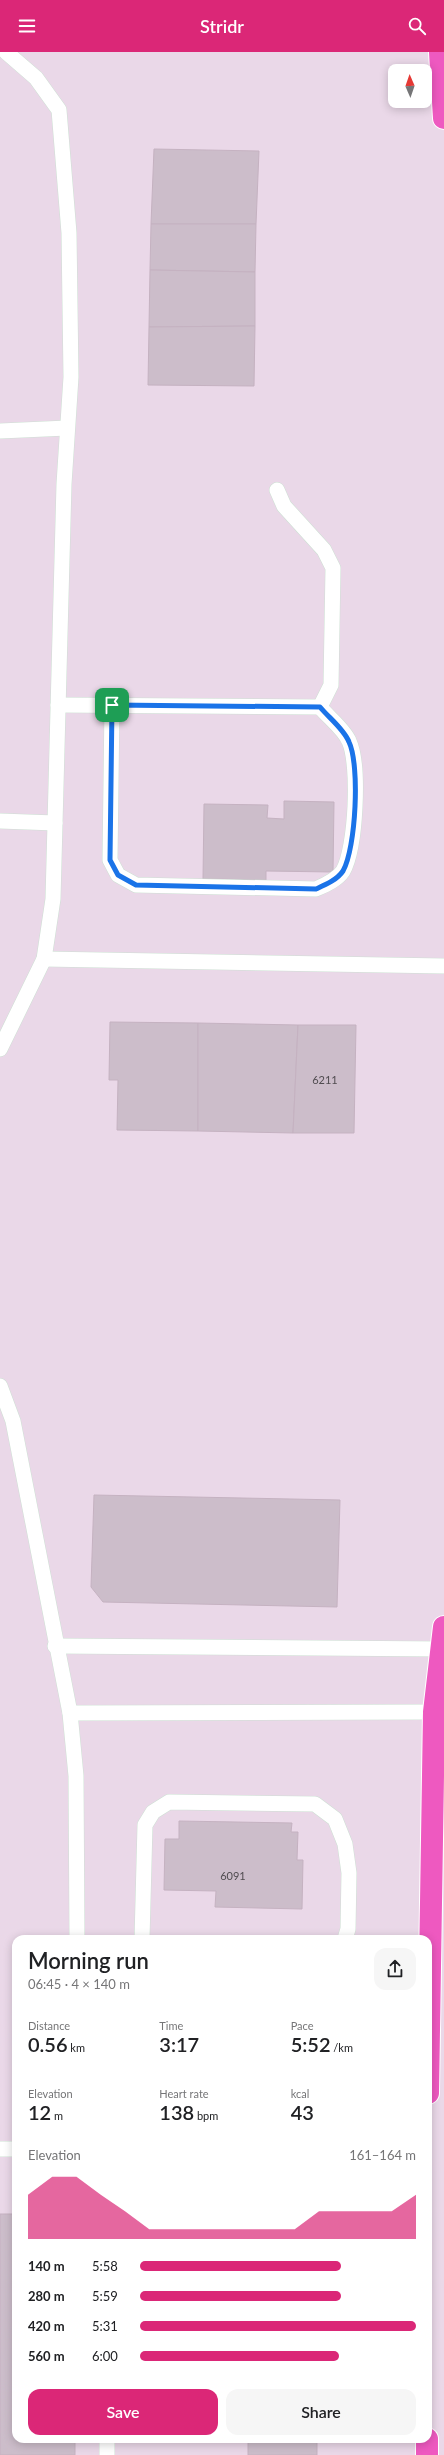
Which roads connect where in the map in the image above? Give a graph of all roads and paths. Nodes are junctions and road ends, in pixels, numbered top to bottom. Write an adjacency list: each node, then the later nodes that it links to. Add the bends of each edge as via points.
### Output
1 (6, 52): 4 (lane, via 36,78 59,110 69,240 71,377)
2 (440, 52): 3 (main road)
3 (444, 118)
4 (67, 428): 5 (lane); 7 (lane)
5 (0, 431)
6 (277, 490): 9 (lane, via 284,506 324,550 333,568 331,685)
7 (58, 704): 8 (lane); 11 (lane)
8 (112, 705): 9 (lane); 9 (lane, via 110,860 118,875 136,885 316,889 330,883 343,871 349,855 354,826 355,761 349,740)
9 (320, 707)
10 (0, 821): 11 (lane)
11 (55, 823): 12 (lane, via 53,899)
12 (44, 959): 13 (lane); 14 (lane)
13 (444, 966)
14 (0, 1048)
15 (0, 1386): 17 (lane, via 13,1421)
16 (444, 1626): 18 (main road)
17 (55, 1646): 18 (lane); 20 (lane)
18 (442, 1649): 19 (main road)
19 (434, 1712): 20 (lane); 24 (main road)
20 (70, 1713): 21 (lane, via 76,1776)
21 (77, 1935)
22 (142, 1935): 23 (lane, via 145,1825 153,1812 169,1802 315,1804 335,1819 345,1844 349,1873)
23 (346, 1935)
24 (430, 1935)
25 (0, 2149): 26 (lane)
26 (12, 2149)
27 (107, 2443): 29 (lane)
28 (427, 2443): 30 (main road)
29 (107, 2455)
30 (427, 2455)

